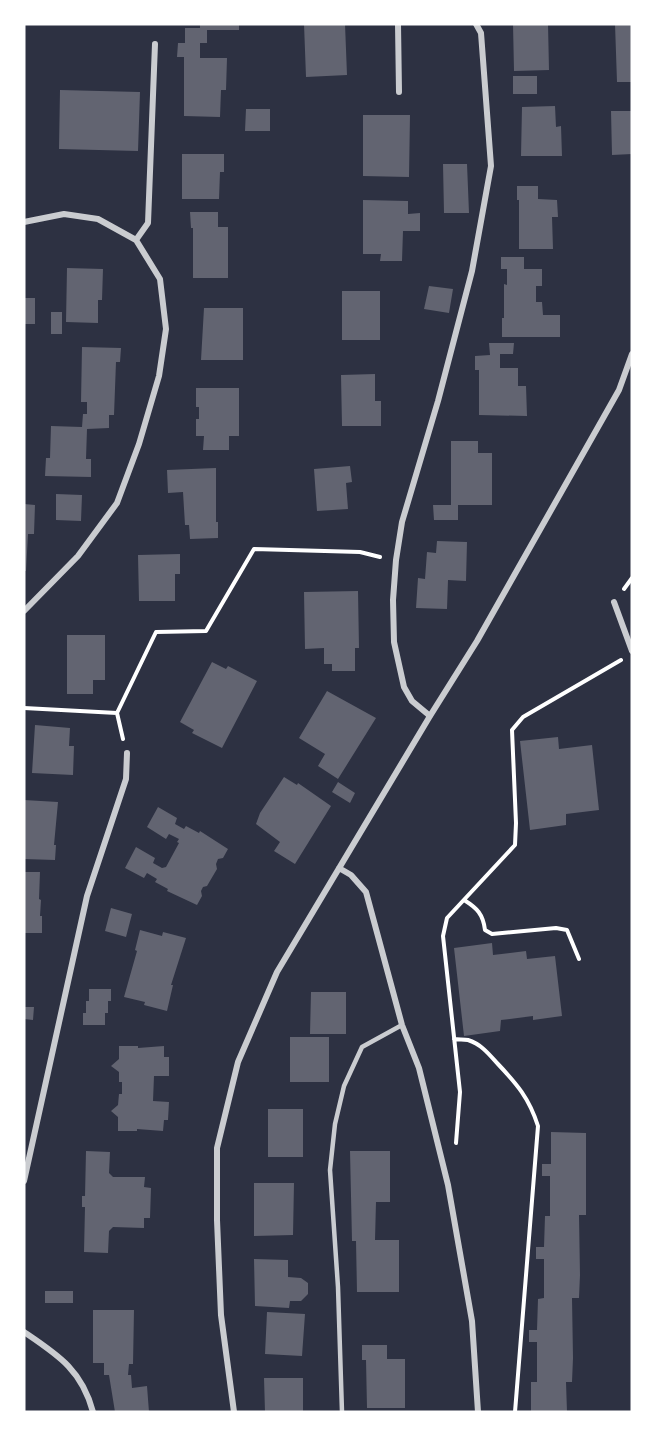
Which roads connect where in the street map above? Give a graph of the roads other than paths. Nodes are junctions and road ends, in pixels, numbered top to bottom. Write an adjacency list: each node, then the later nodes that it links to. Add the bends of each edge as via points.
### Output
1 (398, 24): 4 (street)
2 (476, 24): 11 (street, via 481,33 491,166 472,271 402,522 393,600 394,642 404,687 412,701)
3 (155, 44): 6 (street, via 148,223)
4 (399, 93)
5 (24, 222): 6 (street, via 64,214 98,219)
6 (135, 240): 9 (street, via 160,279 166,329 159,376 139,444 117,502 78,556)
7 (632, 354): 11 (street, via 619,390 587,448)
8 (614, 602): 10 (street)
9 (24, 611)
10 (632, 651)
11 (430, 716): 13 (street)
12 (127, 753): 15 (street, via 126,779 87,896)
13 (339, 868): 14 (street, via 366,892); 18 (street, via 273,982 238,1062 217,1148 221,1315)
14 (402, 1025): 19 (lane, via 362,1047 344,1086 335,1124 330,1170); 20 (street, via 419,1068 448,1185 472,1321)
15 (24, 1181)
16 (24, 1332): 17 (street, via 61,1357 83,1386)
17 (93, 1412)
18 (234, 1412)
19 (342, 1412)
20 (478, 1412)

